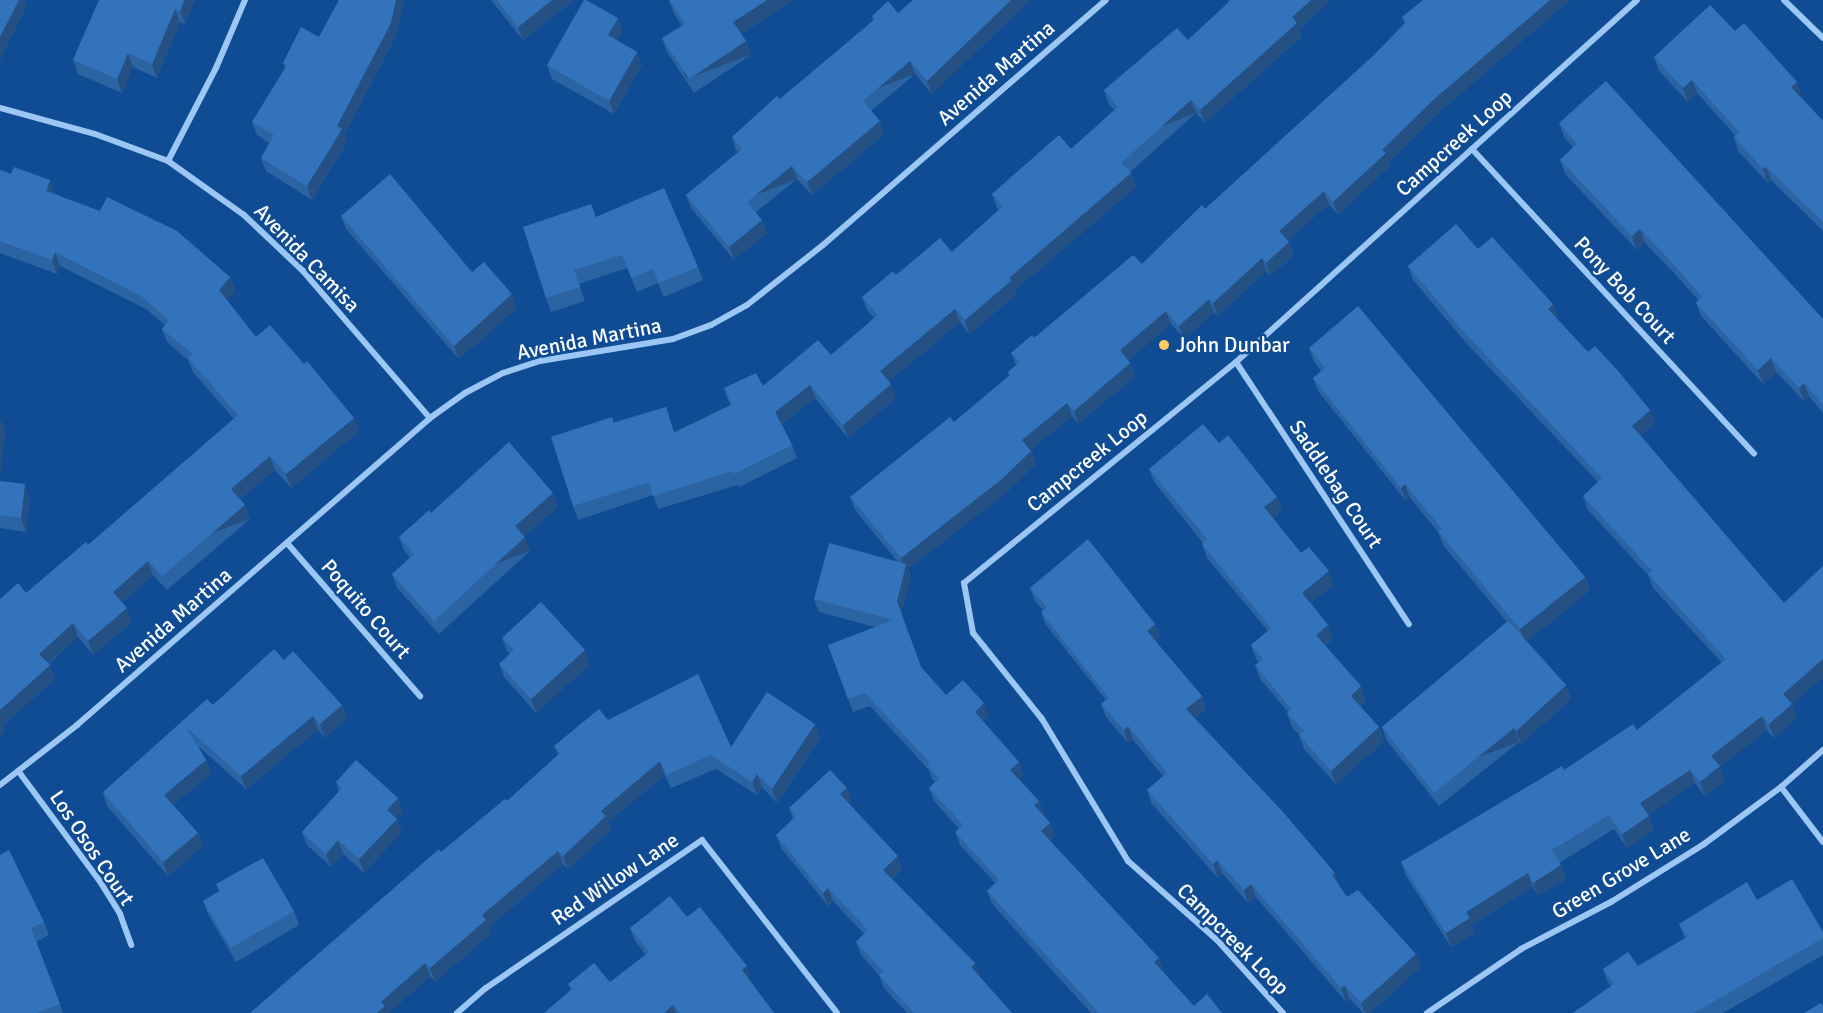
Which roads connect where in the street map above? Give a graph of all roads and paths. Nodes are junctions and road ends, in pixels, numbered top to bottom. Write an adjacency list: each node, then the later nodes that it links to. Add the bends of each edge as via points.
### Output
1 (245, 0): 8 (street, via 216,68)
2 (1106, 0): 10 (street, Avenida Martina, via 823,245 747,305 711,326 673,339 540,361 503,373)
3 (1637, 0): 7 (street, Campcreek Loop)
4 (1784, 0): 5 (street)
5 (1823, 38)
6 (0, 108): 8 (street, Avenida Camisa, via 95,134)
7 (1472, 149): 9 (street, Campcreek Loop); 11 (street, Pony Bob Court)
8 (168, 161): 10 (street, Avenida Camisa, via 244,215 303,271)
9 (1236, 362): 13 (street, Saddlebag Court); 23 (street, Campcreek Loop, via 964,583 973,633 1042,719 1128,861 1217,940)
10 (430, 418): 12 (street, Avenida Martina)
11 (1754, 454)
12 (287, 543): 14 (street, Poquito Court); 16 (street, Avenida Martina)
13 (1409, 624)
14 (420, 696)
15 (1823, 750): 18 (street, Green Grove Lane)
16 (19, 772): 17 (street, Avenida Martina); 20 (street, Los Osos Court, via 99,880 120,914)
17 (0, 785)
18 (1781, 787): 19 (street); 24 (street, Green Grove Lane, via 1704,844 1611,902 1521,950)
19 (1823, 842)
20 (131, 945)
21 (457, 1013): 22 (street, Red Willow Lane, via 486,988 702,840)
22 (837, 1013)
23 (1283, 1013)
24 (1427, 1013)

